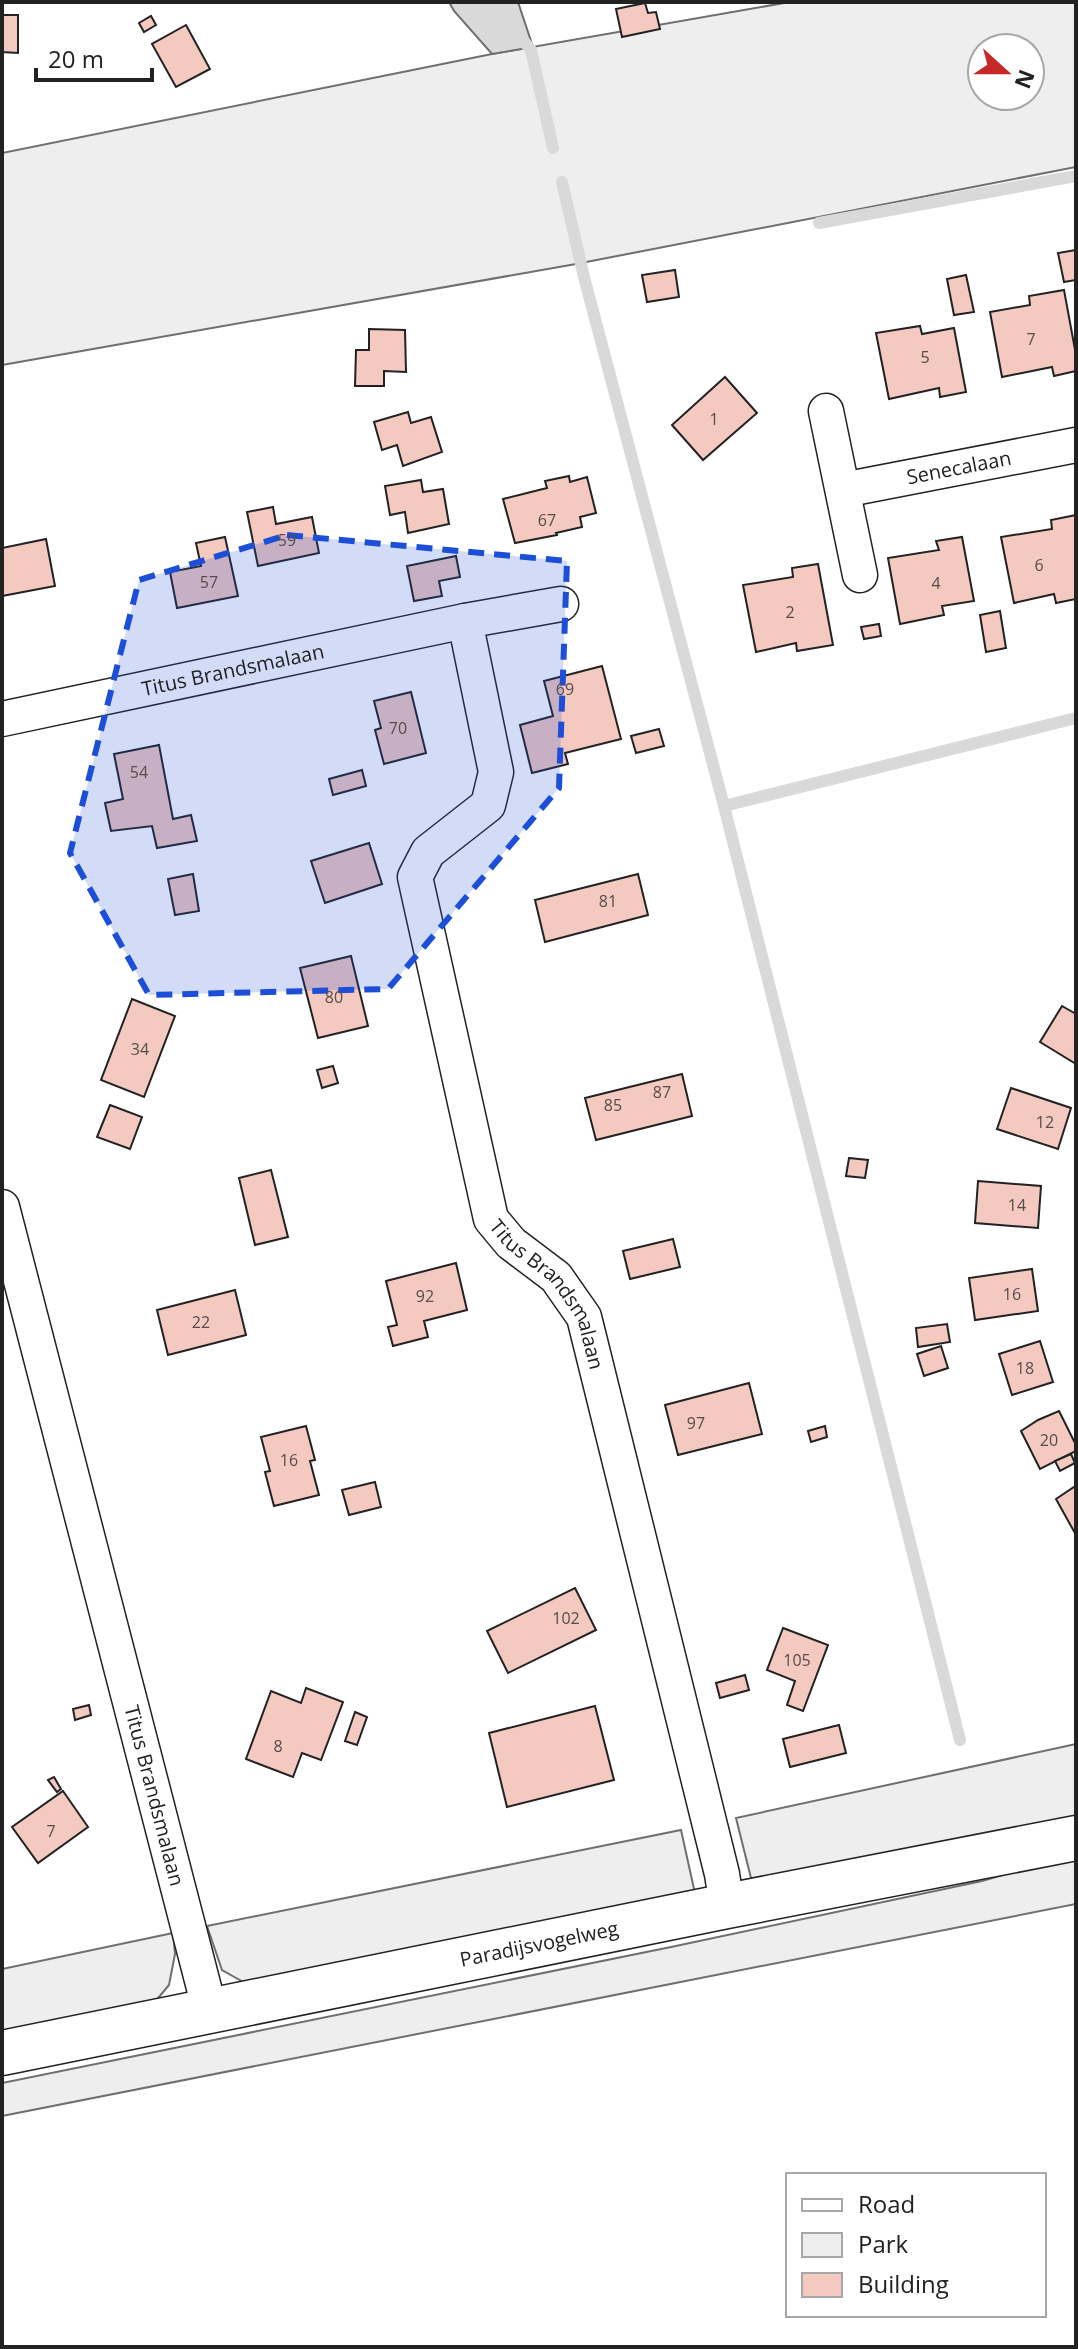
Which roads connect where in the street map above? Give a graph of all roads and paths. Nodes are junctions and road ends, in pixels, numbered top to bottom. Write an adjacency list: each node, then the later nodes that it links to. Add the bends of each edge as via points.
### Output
1 (826, 411): 3 (street)
2 (1076, 445): 3 (street, Senecalaan)
3 (843, 490): 4 (street)
4 (860, 575)
5 (561, 604): 6 (street, Titus Brandsmalaan)
6 (465, 621): 7 (street, Titus Brandsmalaan); 10 (street, Titus Brandsmalaan, via 496,772 488,805 428,852 415,877 491,1219 511,1243 556,1277 584,1317)
7 (2, 719)
8 (2, 1207): 11 (street, Titus Brandsmalaan)
9 (1076, 1838): 10 (street, Paradijsvogelweg)
10 (727, 1906): 11 (street, Paradijsvogelweg)
11 (210, 2011): 12 (street, Paradijsvogelweg)
12 (2, 2053)

